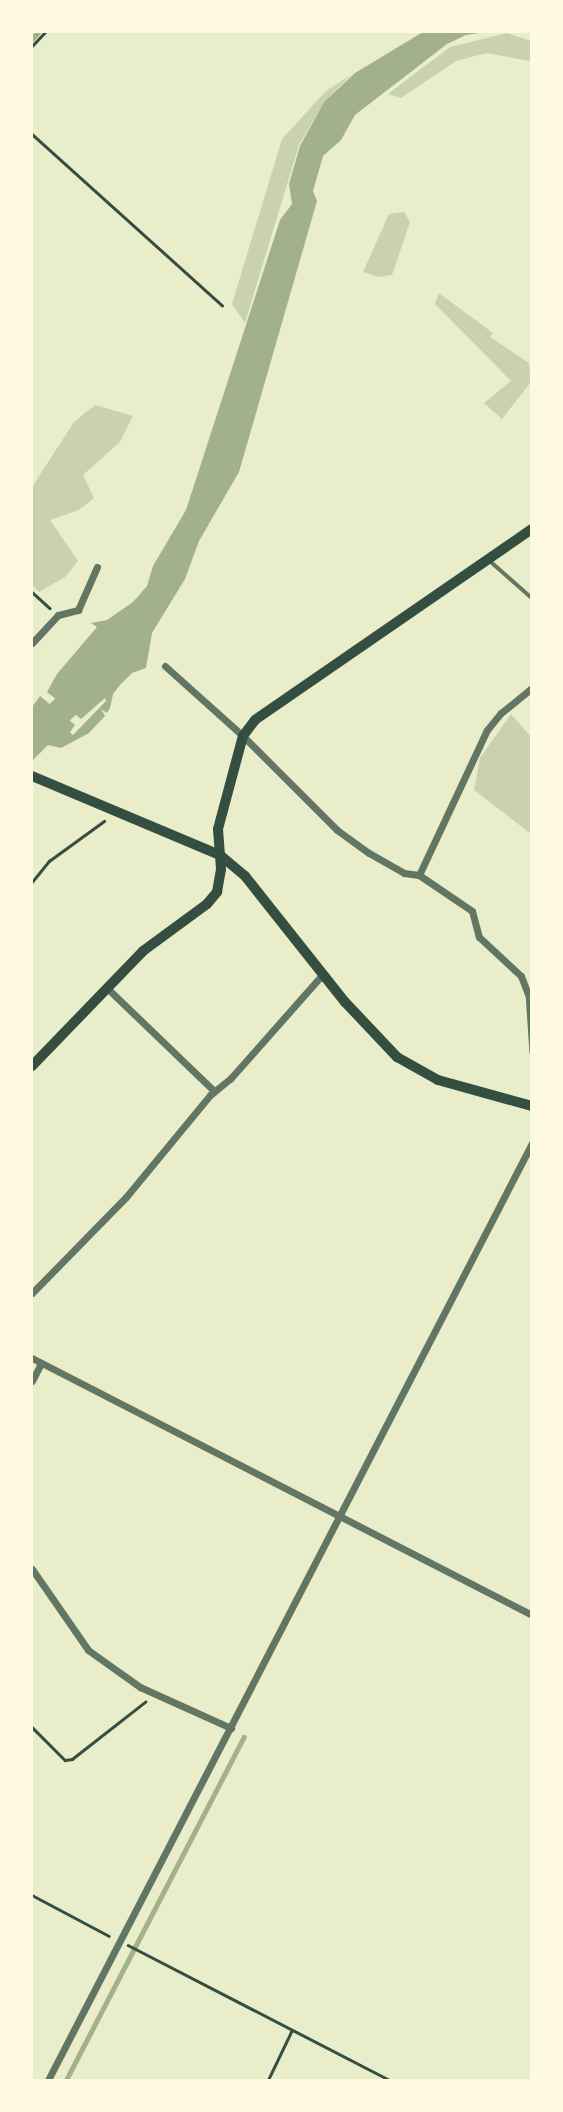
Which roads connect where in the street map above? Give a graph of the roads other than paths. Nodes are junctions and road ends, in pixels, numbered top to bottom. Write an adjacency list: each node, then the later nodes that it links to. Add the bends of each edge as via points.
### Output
1 (531, 529): 2 (main road)
2 (488, 559): 4 (lane); 8 (main road, via 255,720)
3 (97, 567): 5 (street, via 78,610 58,615)
4 (531, 598)
5 (32, 643)
6 (166, 666): 8 (street)
7 (531, 688): 11 (street, via 500,712 487,730)
8 (243, 736): 10 (main road, via 218,829); 11 (street, via 337,830 404,873)
9 (32, 776): 10 (main road)
10 (220, 855): 12 (main road, via 245,876); 13 (main road, via 221,882 207,904 142,951)
11 (419, 875): 14 (street, via 472,911 479,937 521,976)
12 (323, 974): 17 (street, via 230,1079); 18 (main road, via 373,1035 410,1066 460,1087)
13 (107, 988): 16 (main road); 17 (street)
14 (530, 993): 15 (lane)
15 (531, 1053)
16 (32, 1066)
17 (214, 1091): 20 (street, via 126,1197)
18 (531, 1106)
19 (531, 1143): 24 (street)
20 (32, 1293)
21 (32, 1358): 22 (street)
22 (41, 1363): 23 (street); 24 (street)
23 (32, 1381)
24 (340, 1516): 26 (street); 27 (street)
25 (32, 1569): 27 (street, via 88,1650 153,1693)
26 (531, 1615)
27 (231, 1728): 28 (street, via 124,1943)
28 (48, 2081)

